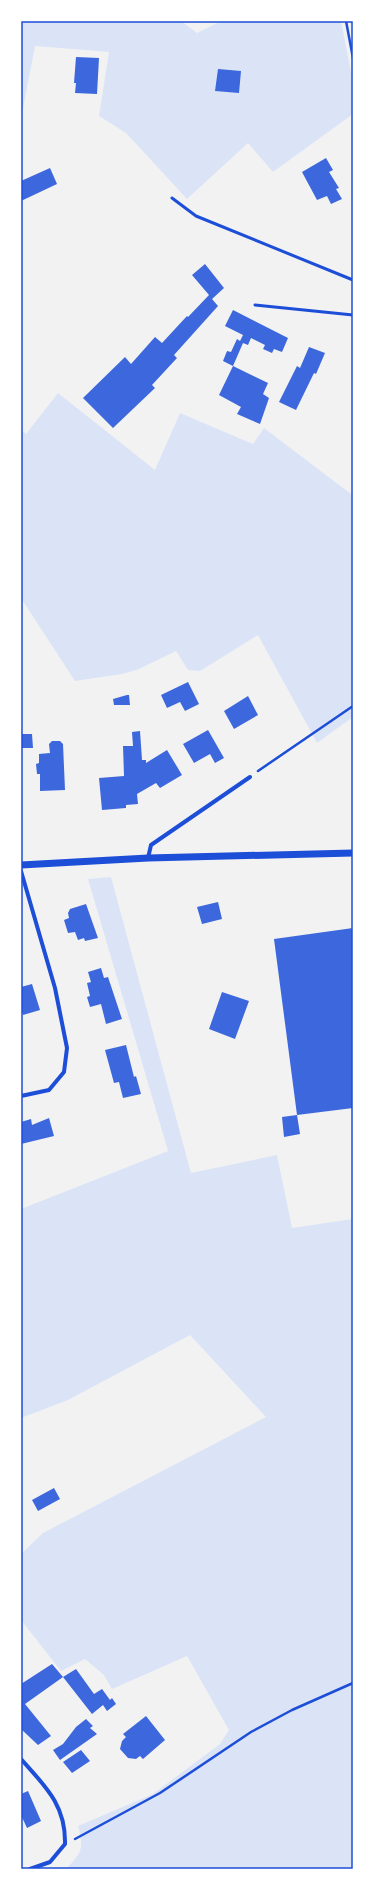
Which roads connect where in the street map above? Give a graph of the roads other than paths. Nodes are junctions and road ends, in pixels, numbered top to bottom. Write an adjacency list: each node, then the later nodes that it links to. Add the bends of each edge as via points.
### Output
1 (172, 198): 2 (lane, via 196,216)
2 (353, 280)
3 (255, 305): 4 (lane)
4 (353, 315)
5 (250, 777): 7 (street, via 151,845)
6 (353, 853): 7 (street)
7 (148, 858): 8 (street)
8 (21, 864)
9 (21, 871): 10 (street, via 55,988 67,1048 64,1072 48,1090)
10 (21, 1096)
11 (21, 1759): 12 (street, via 56,1802 66,1827 65,1844 50,1862)
12 (30, 1869)

